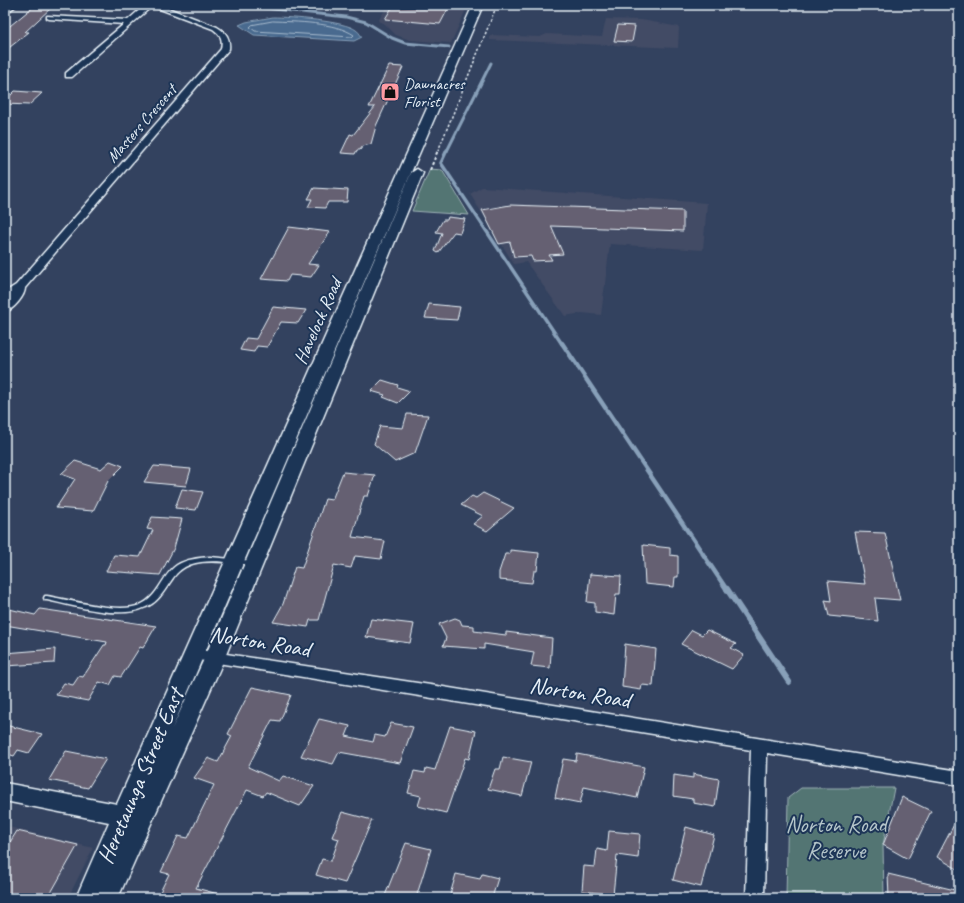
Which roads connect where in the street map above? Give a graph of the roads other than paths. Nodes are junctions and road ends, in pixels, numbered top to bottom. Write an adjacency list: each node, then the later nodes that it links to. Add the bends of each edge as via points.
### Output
1 (13, 5): 6 (street)
2 (149, 5): 8 (street)
3 (154, 5): 10 (street, Masters Crescent, via 215,28 226,40 225,49)
4 (478, 5): 13 (main road, Havelock Road)
5 (488, 5): 14 (main road, Havelock Road)
6 (5, 11)
7 (49, 17): 8 (street)
8 (130, 22): 9 (street)
9 (68, 75)
10 (20, 287): 11 (street, Masters Crescent); 12 (street, Masters Crescent, via 20,293)
11 (5, 297)
12 (5, 309)
13 (234, 561): 14 (lane); 15 (lane, via 195,560 183,564 173,572 160,594 149,604 130,611); 16 (main road, Havelock Road)
14 (254, 564): 17 (main road, Havelock Road)
15 (47, 598)
16 (193, 654): 17 (street, Norton Road); 21 (main road, Heretaunga Street East)
17 (216, 657): 18 (street, Norton Road); 23 (main road, Heretaunga Street East)
18 (759, 745): 19 (street, Norton Road); 24 (street)
19 (959, 778)
20 (5, 792): 21 (main road)
21 (124, 815): 22 (main road, Heretaunga Street East)
22 (88, 898)
23 (106, 898)
24 (755, 898)

